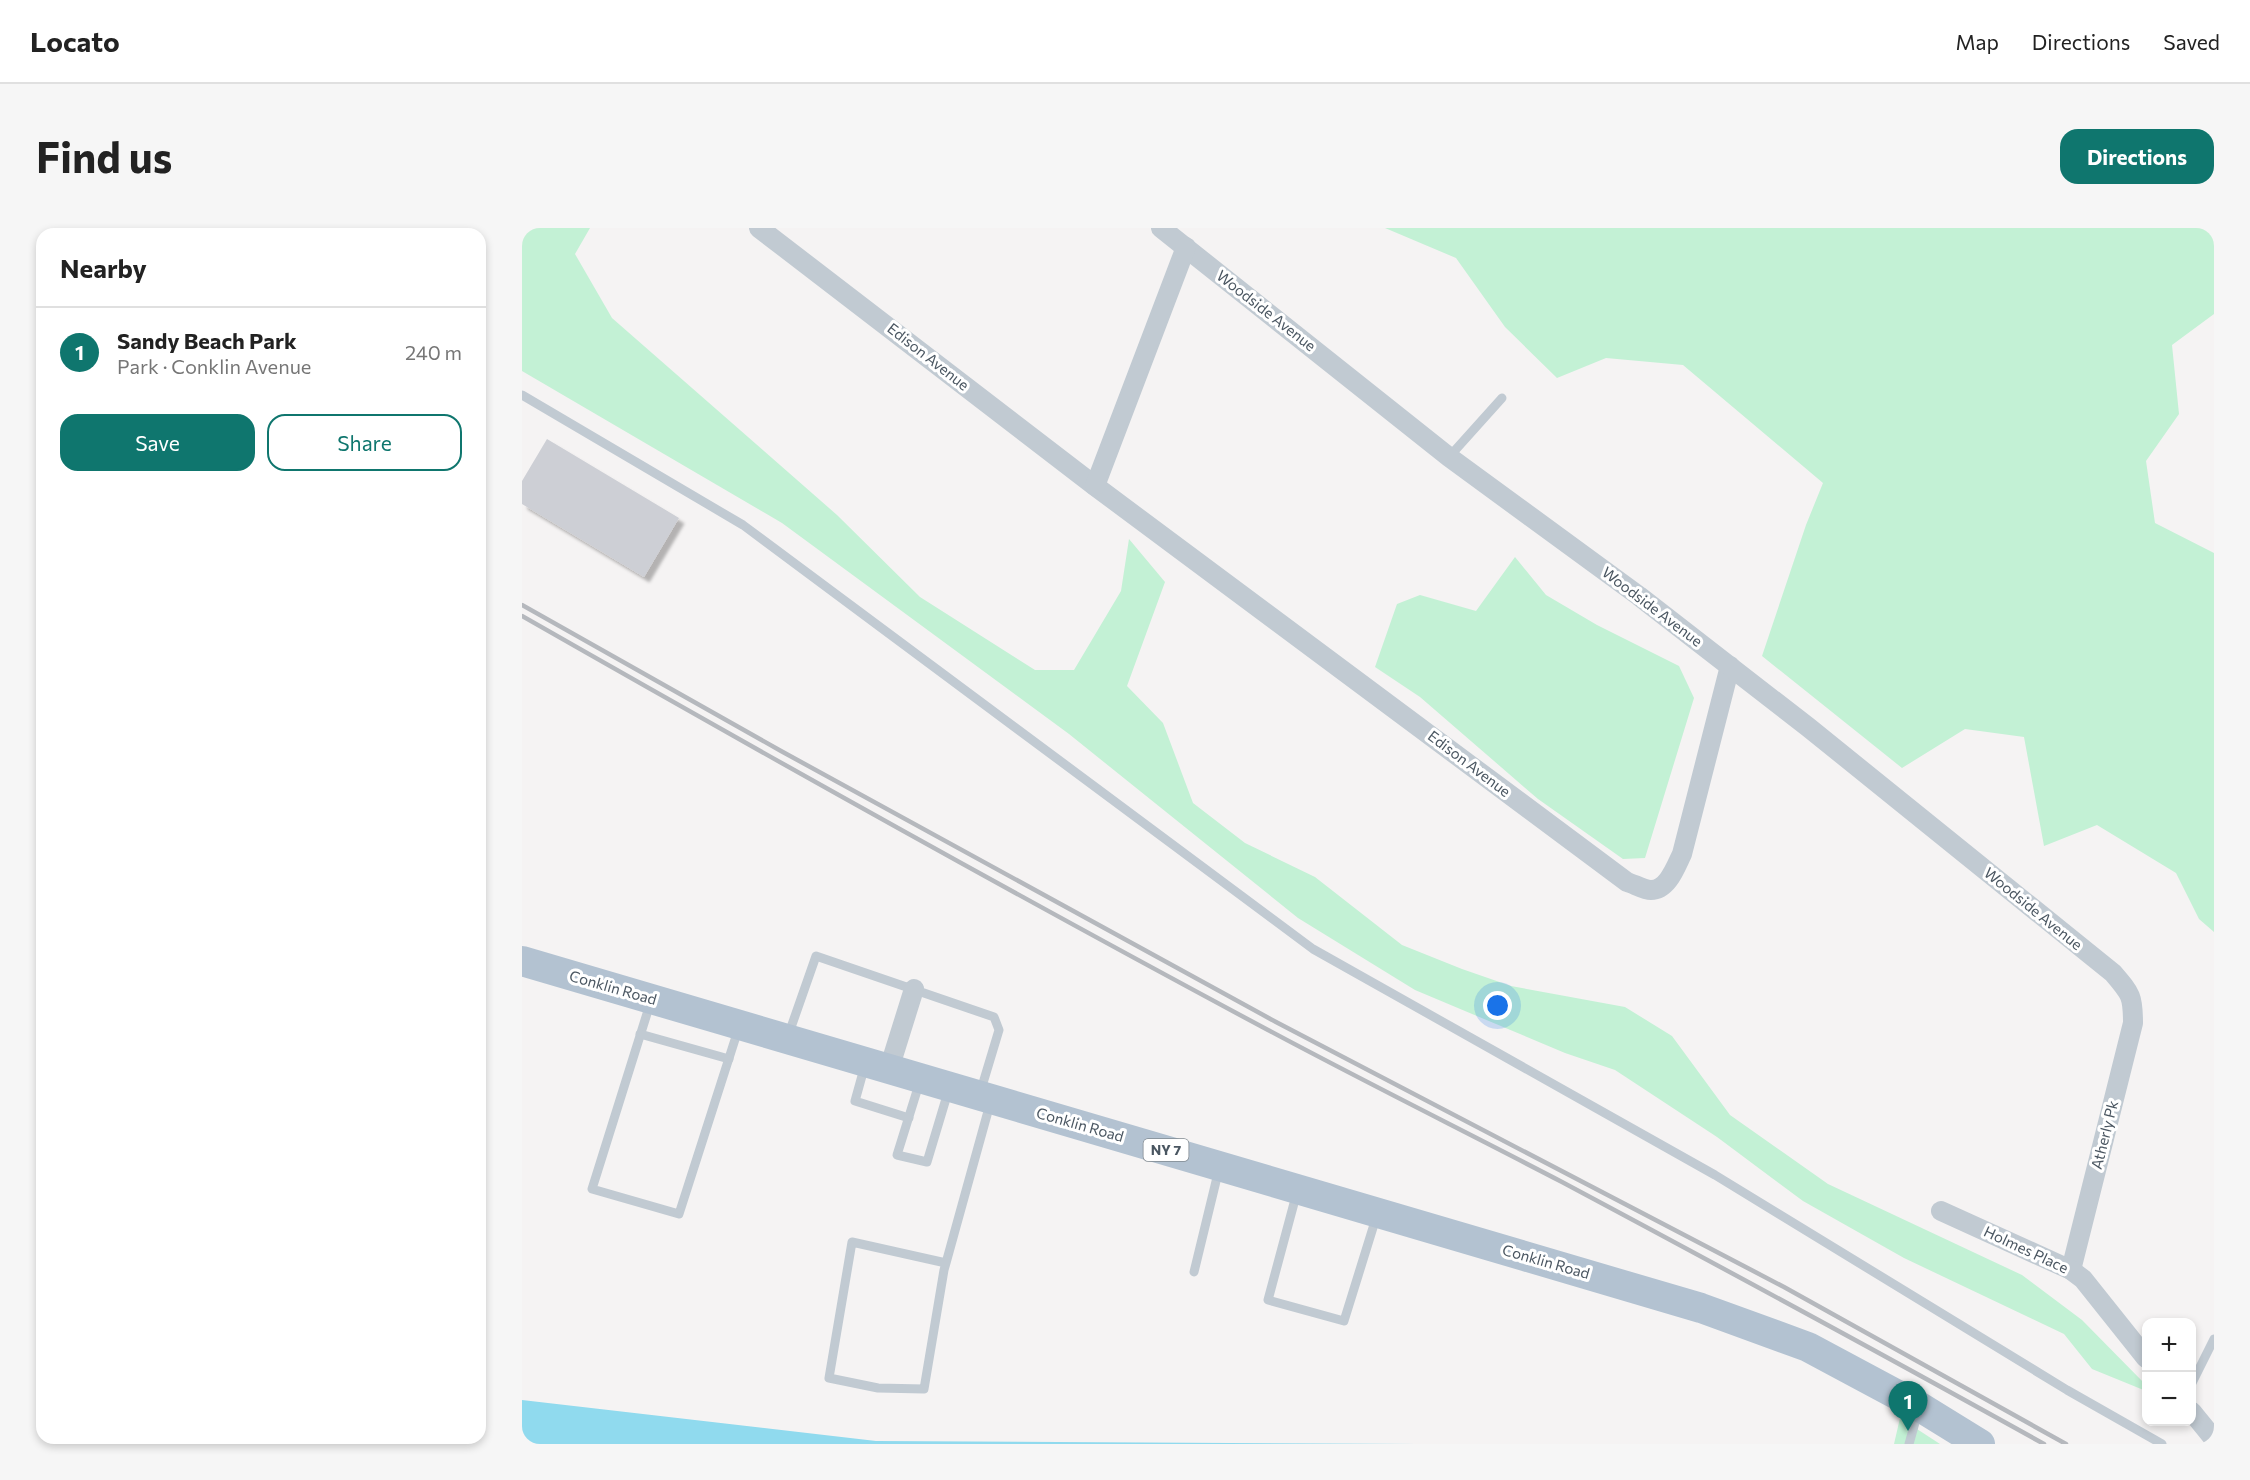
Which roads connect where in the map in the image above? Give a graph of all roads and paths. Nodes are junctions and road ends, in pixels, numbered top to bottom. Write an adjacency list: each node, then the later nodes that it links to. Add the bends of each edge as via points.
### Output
1 (759, 228): 7 (street, Edison Avenue)
2 (1161, 228): 3 (street, Woodside Avenue)
3 (1186, 247): 6 (street, Woodside Avenue); 7 (street)
4 (522, 395): 37 (lane, via 743,525 1313,949 1715,1175)
5 (1502, 398): 6 (lane)
6 (1449, 457): 8 (street, Woodside Avenue)
7 (1095, 486): 8 (street, Edison Avenue, via 1628,882 1649,890 1659,888 1670,878 1682,854)
8 (1730, 666): 12 (street, Woodside Avenue, via 2113,973)
9 (522, 961): 11 (main road, Conklin Road / NY 7)
10 (914, 989): 15 (lane, via 816,956); 17 (street); 20 (lane, via 994,1017 999,1030)
11 (651, 999): 13 (main road, Conklin Road / NY 7); 14 (lane)
12 (2131, 999): 27 (street, Atherly Pk, via 2133,1023)
13 (740, 1025): 15 (main road, Conklin Road / NY 7); 16 (lane)
14 (640, 1034): 16 (lane); 16 (lane, via 592,1189 679,1214)
15 (787, 1039): 17 (main road, Conklin Road / NY 7)
16 (729, 1059)
17 (877, 1066): 18 (main road, Conklin Road / NY 7); 21 (lane, via 855,1101)
18 (921, 1078): 19 (main road, Conklin Road / NY 7); 21 (lane)
19 (949, 1087): 20 (main road, Conklin Road / NY 7); 21 (lane, via 927,1162 897,1155)
20 (985, 1097): 22 (main road, Conklin Road / NY 7); 26 (lane)
21 (909, 1118)
22 (1220, 1166): 23 (main road, Conklin Road / NY 7); 28 (lane)
23 (1298, 1189): 25 (main road, Conklin Road / NY 7); 25 (lane, via 1268,1300 1344,1321)
24 (1941, 1211): 27 (street, Holmes Place)
25 (1378, 1213): 32 (main road, Conklin Road / NY 7, via 1701,1308 1808,1347)
26 (946, 1263): 26 (lane, via 924,1389 878,1388 829,1378 852,1242)
27 (2071, 1270): 30 (street, Holmes Place, via 2083,1279)
28 (1194, 1272)
29 (2214, 1339): 31 (lane)
30 (2142, 1353)
31 (2196, 1375)
32 (1920, 1407): 35 (lane); 36 (main road, NY 7)
33 (2196, 1417): 34 (street)
34 (2214, 1439)
35 (1909, 1444)
36 (1980, 1444)
37 (2162, 1444)

